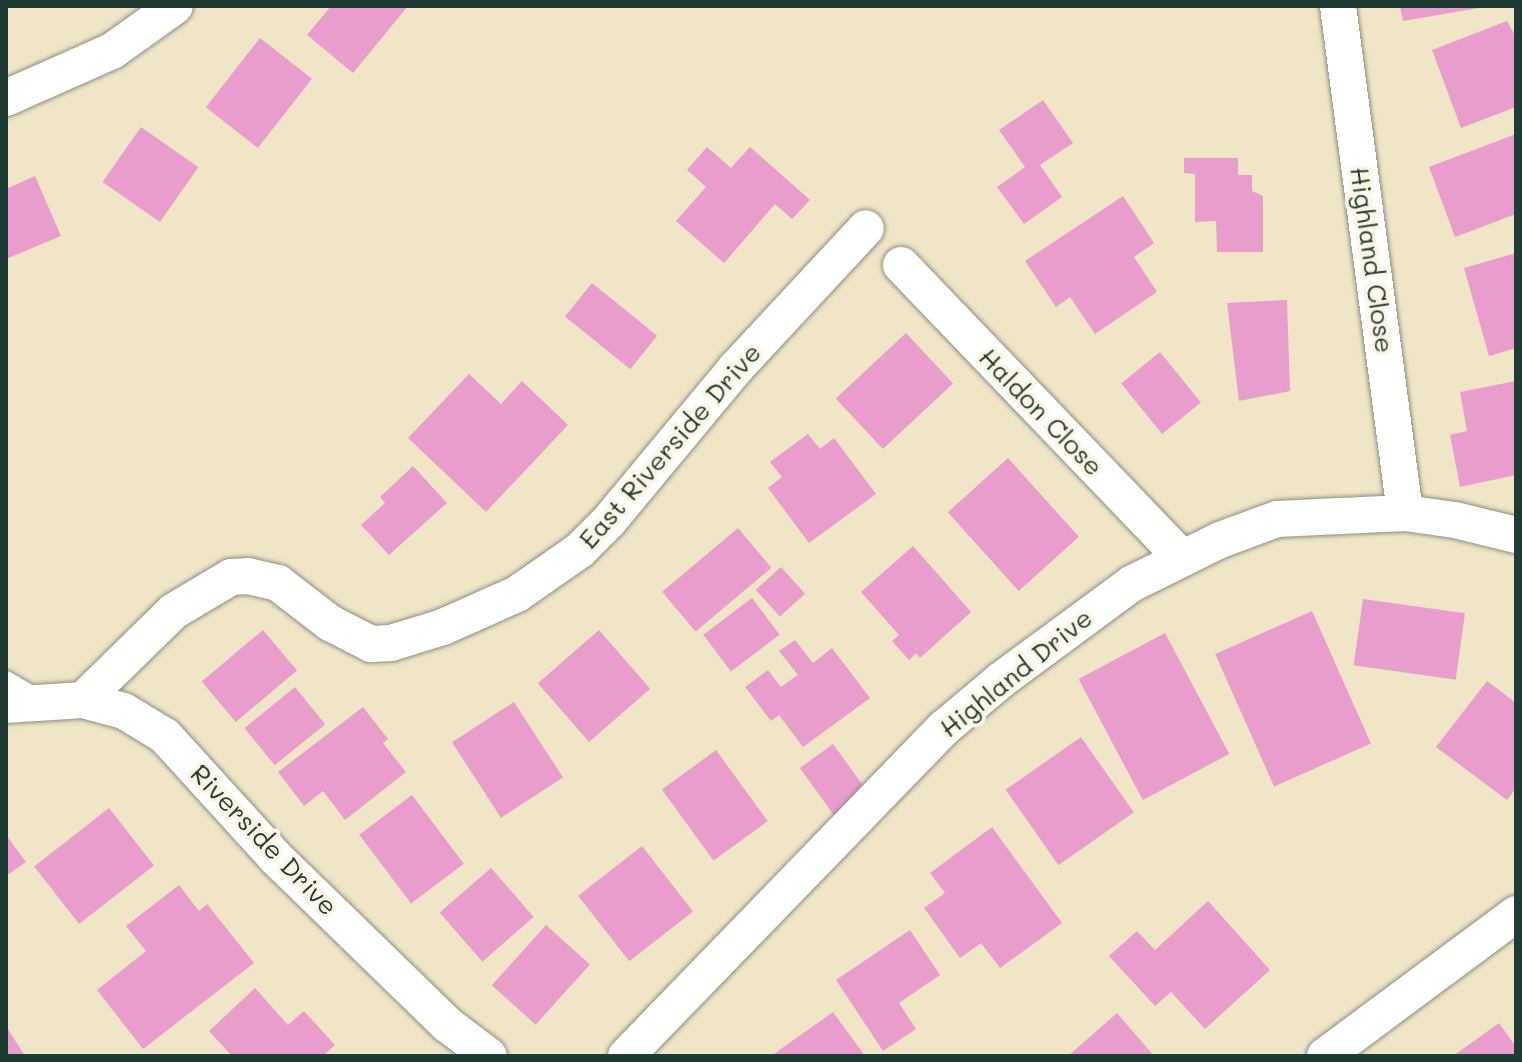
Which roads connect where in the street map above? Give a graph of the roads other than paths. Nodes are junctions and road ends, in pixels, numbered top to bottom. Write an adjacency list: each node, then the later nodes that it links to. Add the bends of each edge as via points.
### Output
1 (175, 6): 3 (street, via 112,51)
2 (1338, 6): 6 (street, Highland Close)
3 (6, 98)
4 (866, 228): 10 (street, East Riverside Drive, via 735,369 609,521 580,550 517,594 443,627 371,644 330,623 278,583 231,577 174,611)
5 (901, 265): 8 (street, Haldon Close)
6 (1405, 513): 7 (street, Highland Drive); 8 (street, Highland Drive, via 1277,519)
7 (1516, 535)
8 (1182, 558): 15 (street, Highland Drive, via 1131,584 944,728)
9 (6, 680): 11 (lane)
10 (83, 700): 11 (street, Riverside Drive); 14 (street, Riverside Drive, via 124,711 165,736 275,857 448,1025)
11 (42, 701): 12 (street, Riverside Drive)
12 (6, 705)
13 (1516, 914): 16 (street)
14 (489, 1056)
15 (626, 1056)
16 (1325, 1056)

